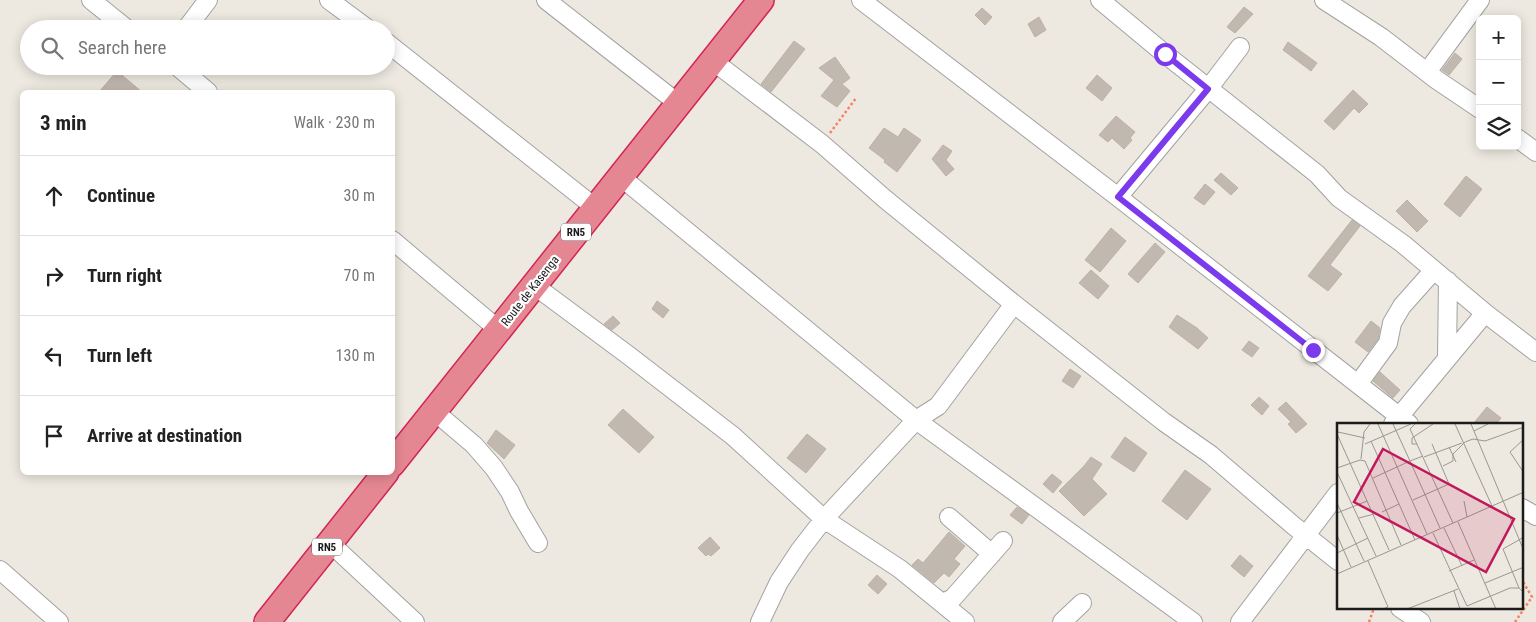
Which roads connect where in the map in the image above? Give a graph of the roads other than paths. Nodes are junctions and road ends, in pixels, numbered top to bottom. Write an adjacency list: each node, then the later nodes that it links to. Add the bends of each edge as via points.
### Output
1 (91, 0): 10 (street)
2 (208, 0): 11 (street)
3 (329, 0): 12 (street)
4 (546, 0): 20 (street)
5 (761, 0): 15 (highway, Route de Kasenga / RN5)
6 (861, 0): 25 (street)
7 (1100, 0): 18 (street)
8 (1324, 0): 16 (street, via 1381,37)
9 (1480, 0): 16 (street)
10 (115, 20)
11 (193, 20)
12 (356, 20)
13 (1240, 47): 18 (street)
14 (395, 49): 26 (street)
15 (713, 61): 20 (highway, Route de Kasenga / RN5); 30 (street, via 822,144 884,199)
16 (1426, 72): 21 (street)
17 (188, 75): 19 (street)
18 (1208, 89): 25 (street); 28 (street, via 1317,174 1339,198)
19 (206, 90)
20 (678, 104): 24 (highway, Route de Kasenga / RN5)
21 (1476, 106)
22 (1521, 141): 23 (street)
23 (1536, 152)
24 (621, 177): 26 (highway, Route de Kasenga / RN5); 37 (street)
25 (1118, 197): 35 (street)
26 (597, 209): 29 (highway, Route de Kasenga / RN5)
27 (395, 243): 32 (street)
28 (1441, 276): 31 (street); 34 (street); 35 (street, via 1402,306 1392,322 1388,343)
29 (535, 286): 32 (highway, Route de Kasenga / RN5); 45 (street, via 733,436)
30 (1014, 304): 37 (street, via 938,406); 46 (street, via 1211,455)
31 (1485, 312): 33 (street); 34 (street)
32 (499, 330): 36 (highway, Route de Kasenga / RN5)
33 (1536, 352)
34 (1447, 358): 38 (street)
35 (1358, 384): 38 (street)
36 (434, 411): 39 (highway, Route de Kasenga / RN5); 47 (street, via 474,445 494,468)
37 (916, 420): 45 (street); 60 (street)
38 (1400, 422)
39 (395, 460)
40 (384, 475): 48 (highway, RN5)
41 (1337, 494): 46 (street)
42 (1524, 509): 44 (street)
43 (950, 516): 51 (street, via 998,547 953,598)
44 (1536, 516)
45 (824, 519): 51 (street, via 900,569); 57 (street, via 779,582)
46 (1306, 535): 49 (street); 61 (street)
47 (538, 543)
48 (330, 544): 55 (highway, RN5); 56 (street)
49 (1337, 561)
50 (0, 570): 54 (street)
51 (944, 603): 58 (street)
52 (1082, 603): 59 (street)
53 (1403, 610): 62 (street)
54 (59, 622)
55 (267, 622)
56 (415, 622)
57 (760, 622)
58 (965, 622)
59 (1062, 622)
60 (1193, 622)
61 (1240, 622)
62 (1421, 622)

